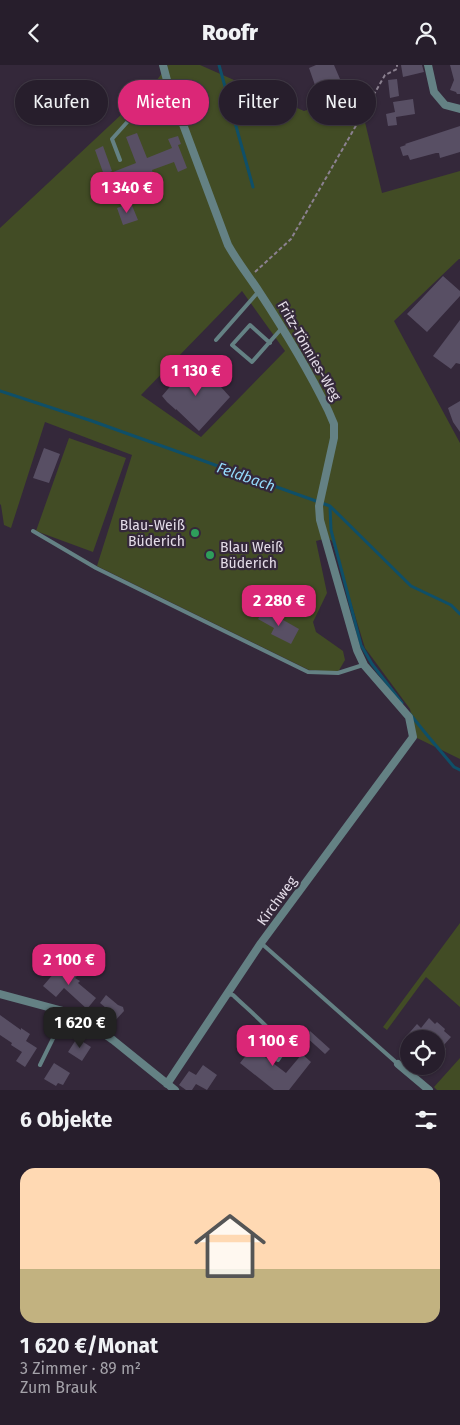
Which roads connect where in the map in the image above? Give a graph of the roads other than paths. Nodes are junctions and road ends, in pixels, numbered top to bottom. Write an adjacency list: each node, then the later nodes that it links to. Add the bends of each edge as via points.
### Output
1 (163, 65): 3 (street, Fritz-Tönnies-Weg)
2 (428, 65): 4 (street, via 434,92 445,105)
3 (167, 80)
4 (460, 109)
5 (125, 125): 7 (lane, via 112,139)
6 (183, 125): 8 (street, Fritz-Tönnies-Weg, via 228,245)
7 (120, 161)
8 (259, 291): 9 (street, Fritz-Tönnies-Weg); 10 (lane)
9 (282, 328): 11 (lane); 13 (street, Fritz-Tönnies-Weg, via 320,392 334,424 320,520)
10 (216, 340)
11 (270, 343): 11 (lane, via 252,362 232,345 250,325)
12 (33, 531): 13 (lane, via 96,568 308,672 338,673)
13 (364, 665): 14 (street, Fritz-Tönnies-Weg, via 409,717)
14 (413, 737): 15 (street, Kirchweg)
15 (261, 943): 17 (street, Kirchweg); 20 (lane)
16 (0, 994): 18 (street)
17 (227, 994): 19 (lane, via 233,995 283,1046 284,1051); 22 (street, Kirchweg)
18 (66, 1012): 21 (lane); 22 (street, via 78,1015 113,1040)
19 (278, 1060)
20 (398, 1064): 24 (street)
21 (40, 1065)
22 (166, 1084): 23 (street)
23 (174, 1090)
24 (429, 1090)

